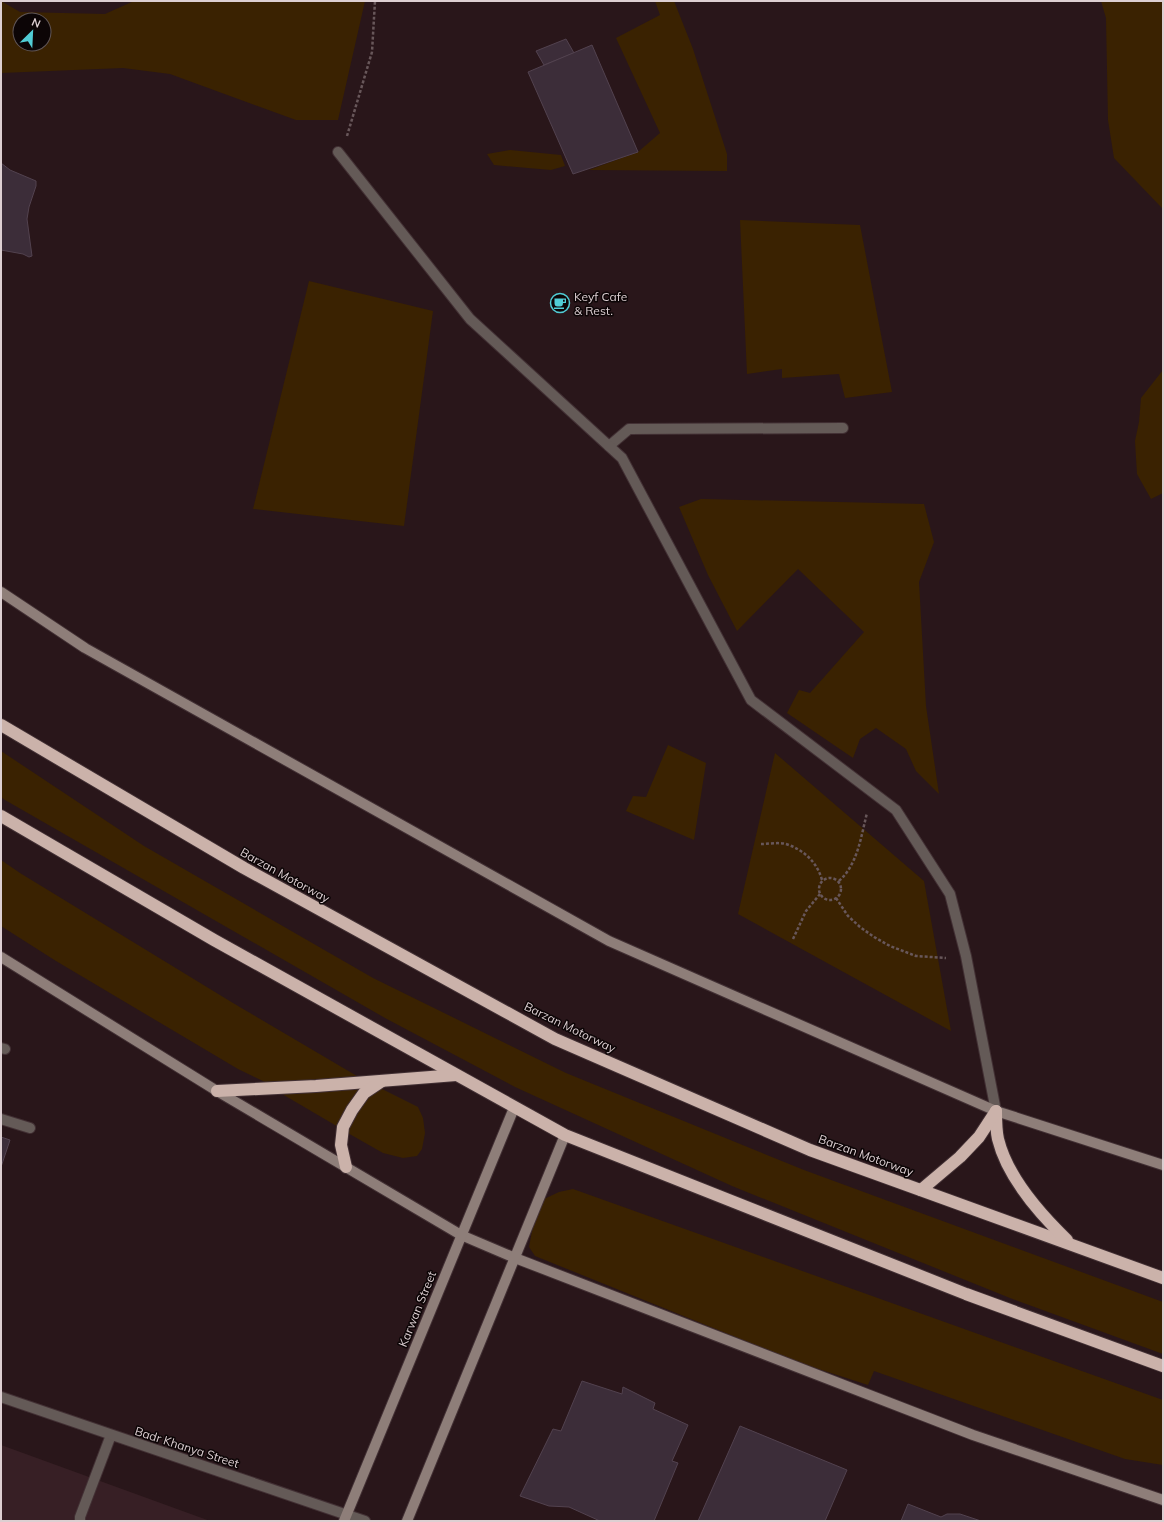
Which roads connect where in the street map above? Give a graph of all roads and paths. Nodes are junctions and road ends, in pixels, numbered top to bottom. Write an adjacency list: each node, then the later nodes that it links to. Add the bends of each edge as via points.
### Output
1 (375, 1): 2 (path, via 372,52 348,133)
2 (338, 152): 4 (street, via 470,319)
3 (843, 428): 4 (street, via 629,429)
4 (609, 446): 7 (street, via 622,458 751,700)
5 (1, 592): 21 (main road, via 85,648 609,942)
6 (1, 725): 27 (highway, Barzan Motorway, via 244,868 555,1039 810,1150)
7 (872, 792): 11 (path, via 856,855); 15 (street, via 896,810 950,894)
8 (1, 816): 17 (highway, via 214,940)
9 (761, 844): 10 (path, via 785,844 806,854 815,864)
10 (822, 880): 11 (path, via 832,877); 12 (path, via 818,886)
11 (839, 881): 13 (path, via 842,888)
12 (820, 894): 13 (path, via 825,899); 14 (path, via 806,911)
13 (836, 898): 15 (path, via 848,916 860,927 890,946 916,956)
14 (793, 939)
15 (966, 956): 21 (street)
16 (1, 957): 19 (main road)
17 (456, 1075): 18 (highway); 20 (highway)
18 (382, 1081): 19 (highway); 26 (highway, via 364,1094 343,1127 341,1145)
19 (217, 1091): 26 (main road)
20 (514, 1108): 24 (highway); 28 (main road, Karwan Street)
21 (996, 1111): 25 (main road); 27 (highway, via 979,1136 960,1157); 29 (highway, via 998,1138 1007,1164 1038,1209)
22 (1, 1119): 23 (street)
23 (30, 1128)
24 (565, 1135): 30 (main road); 32 (highway, via 966,1294)
25 (1163, 1165)
26 (346, 1167): 28 (main road)
27 (920, 1190): 29 (highway, Barzan Motorway)
28 (461, 1235): 30 (main road); 36 (main road, Karwan Street)
29 (1071, 1244): 31 (highway, Barzan Motorway)
30 (515, 1258): 35 (main road, via 973,1435); 39 (main road)
31 (1163, 1278)
32 (1163, 1366)
33 (1, 1397): 34 (street, Badr Khanya Street)
34 (111, 1436): 36 (street, Badr Khanya Street); 37 (street)
35 (1163, 1500)
36 (346, 1517): 38 (street, Badr Khanya Street)
37 (80, 1521)
38 (365, 1521)
39 (407, 1521)

